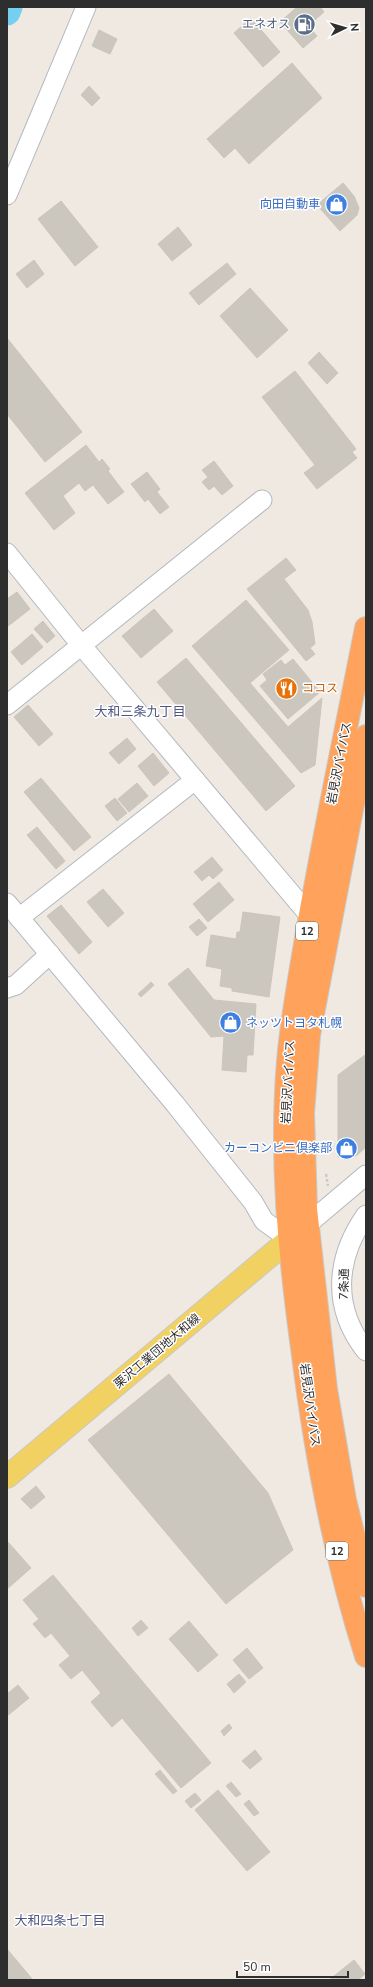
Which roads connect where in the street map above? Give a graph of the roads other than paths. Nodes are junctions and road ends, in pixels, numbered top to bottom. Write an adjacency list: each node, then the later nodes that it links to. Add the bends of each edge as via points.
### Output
1 (86, 7): 2 (street)
2 (7, 195)
3 (262, 500): 6 (street)
4 (7, 553): 6 (street)
5 (366, 628): 11 (highway, 岩見沢バイパス / 12)
6 (81, 645): 7 (street); 9 (street)
7 (7, 705)
8 (366, 736): 17 (highway, 岩見沢バイパス / 12, via 309,1035 303,1113)
9 (194, 780): 11 (street); 12 (street)
10 (7, 903): 12 (street)
11 (310, 916): 18 (highway, 岩見沢バイパス / 12, via 294,1003 288,1063 286,1133)
12 (19, 918): 13 (street)
13 (50, 954): 14 (street, via 16,984); 18 (street, via 175,1104 253,1202 264,1221)
14 (7, 988)
15 (366, 1175): 17 (street)
16 (366, 1215): 19 (street, 7条通, via 349,1248 341,1289 350,1327)
17 (308, 1224): 18 (main road, 栗沢工業団地大和線); 21 (highway, 岩見沢バイパス / 12, via 326,1389 345,1500)
18 (289, 1239): 20 (main road, 栗沢工業団地大和線); 22 (highway, 岩見沢バイパス / 12, via 315,1444 340,1564)
19 (366, 1351)
20 (7, 1477)
21 (366, 1586)
22 (366, 1656)

